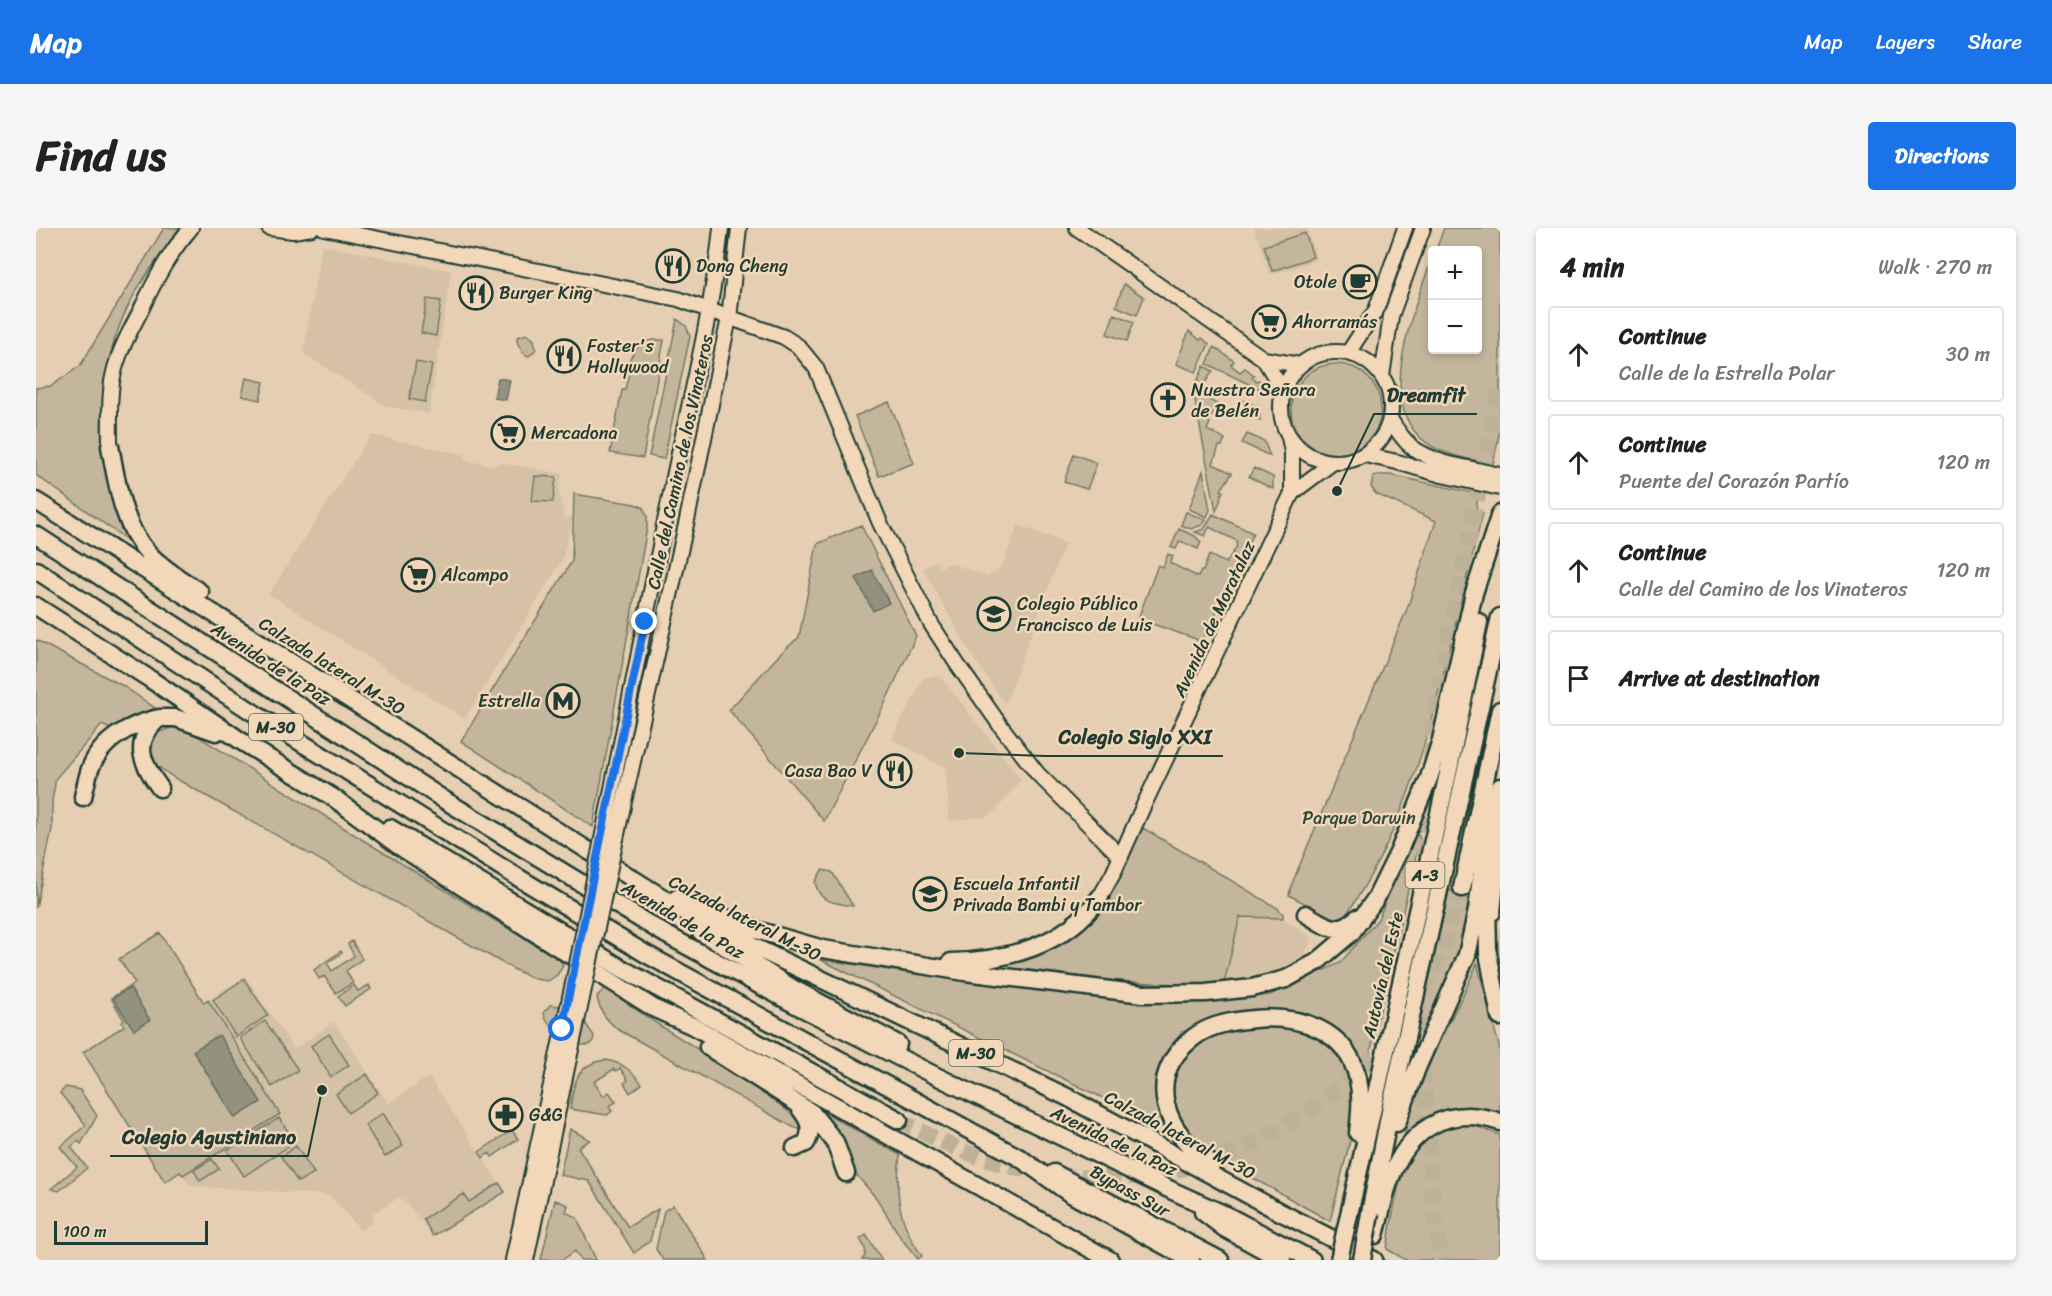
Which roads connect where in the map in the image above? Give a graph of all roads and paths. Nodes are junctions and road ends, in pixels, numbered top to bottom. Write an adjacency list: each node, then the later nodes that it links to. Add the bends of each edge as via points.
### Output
1 (191, 228): 19 (street, via 163,265 120,351 111,392)
2 (269, 228): 3 (street)
3 (312, 228)
4 (324, 228): 10 (street, via 678,298)
5 (721, 228): 10 (street, Calle del Camino de los Vinateros)
6 (739, 228): 11 (street, Calle del Camino de los Vinateros)
7 (1077, 228): 13 (street)
8 (1405, 228): 12 (street, via 1376,310)
9 (1424, 228): 15 (street, via 1391,316)
10 (710, 309): 11 (street); 41 (street, Calle del Camino de los Vinateros, via 670,492)
11 (729, 318): 41 (street, Calle del Camino de los Vinateros, via 687,520); 44 (street, via 784,337 808,356 880,523 932,624 1037,773)
12 (1348, 353): 14 (street, via 1323,353); 15 (street, via 1367,362)
13 (1264, 359): 14 (street); 16 (street)
14 (1300, 365): 16 (street)
15 (1382, 376): 17 (street, via 1390,397)
16 (1283, 391): 18 (street, via 1283,423)
17 (1390, 419): 20 (street, via 1376,446); 22 (street, via 1404,442)
18 (1289, 437): 21 (street, via 1300,450); 25 (street, Avenida de Moratalaz)
19 (110, 446): 33 (highway, via 119,498 148,553 187,584 294,655)
20 (1365, 455): 21 (street); 22 (street)
21 (1332, 463): 25 (street, Avenida de Moratalaz)
22 (1444, 469): 23 (street, bridge); 24 (street, bridge)
23 (1500, 475)
24 (1500, 488)
25 (1292, 494): 44 (street, Avenida de Moratalaz)
26 (36, 501): 33 (highway, Calzada lateral M-30 / M-30)
27 (1500, 514): 48 (highway, via 1474,593 1449,711 1429,778)
28 (1500, 521): 64 (highway, Autovía del Este / A-3)
29 (36, 535): 55 (highway, Avenida de la Paz / M-30, via 446,801 665,934)
30 (36, 570): 60 (highway, M-30, via 257,715 626,943)
31 (36, 606): 36 (highway, M-30)
32 (1500, 617): 63 (highway, Autovía del Este / A-3)
33 (329, 687): 45 (highway, Calzada lateral M-30 / M-30)
34 (1500, 710): 46 (highway)
35 (159, 718): 36 (highway, via 185,720); 38 (highway, via 146,733 141,753 147,772); 39 (highway, via 116,735 90,768)
36 (244, 743): 40 (highway, M-30)
37 (1500, 787): 63 (highway, via 1467,956 1410,1086 1379,1199)
38 (160, 788)
39 (83, 797)
40 (334, 798): 53 (highway, M-30, via 399,846); 57 (highway, via 631,973)
41 (616, 805): 51 (street, bridge)
42 (1500, 819): 54 (highway, via 1490,857 1487,903 1488,953)
43 (1500, 833): 52 (highway, via 1491,903)
44 (1121, 857): 47 (street, Avenida de Moratalaz)
45 (629, 878): 50 (highway, via 753,929 823,949); 55 (highway, via 663,908 761,969 902,1046); 65 (highway, Calzada lateral M-30 / M-30, via 698,920 1067,1096)
46 (1462, 888)
47 (1100, 897): 50 (highway, via 1081,920 1030,950 977,962)
48 (1376, 898): 49 (highway, via 1342,928 1330,927); 50 (highway, via 1351,933 1317,962 1286,979 1252,988 1143,994)
49 (1306, 914)
50 (914, 963)
51 (579, 981): 66 (street); 67 (street)
52 (1500, 993)
53 (655, 1008): 56 (highway, via 693,1038); 68 (highway, M-30, via 696,1027)
54 (1500, 1017)
55 (932, 1074): 62 (highway, Avenida de la Paz / M-30)
56 (793, 1100): 59 (highway, via 807,1116 811,1131 806,1143); 61 (highway, via 829,1132)
57 (899, 1120)
58 (1500, 1122): 75 (highway, via 1476,1117 1449,1118 1412,1139 1389,1182)
59 (795, 1148)
60 (1020, 1158): 69 (highway, M-30, via 1069,1193); 70 (highway, Bypass Sur / M-30, via 1077,1183)
61 (846, 1173)
62 (1175, 1192): 71 (highway, Bypass Sur / M-30, via 1224,1227); 72 (highway, Avenida de la Paz / M-30)
63 (1370, 1213): 74 (highway, Autovía del Este / A-3, bridge)
64 (1346, 1228): 65 (highway, via 1361,1096 1355,1068 1339,1043 1310,1024 1284,1018 1229,1023 1194,1037 1175,1056 1167,1074 1165,1098 1172,1125 1209,1163 1290,1209); 73 (highway, Autovía del Este / A-3, bridge)
65 (1322, 1233): 75 (highway, Calzada lateral M-30 / M-30)
66 (513, 1260)
67 (526, 1260)
68 (1110, 1260)
69 (1191, 1260)
70 (1220, 1260)
71 (1282, 1260)
72 (1312, 1260)
73 (1339, 1260)
74 (1362, 1260)
75 (1372, 1260)

